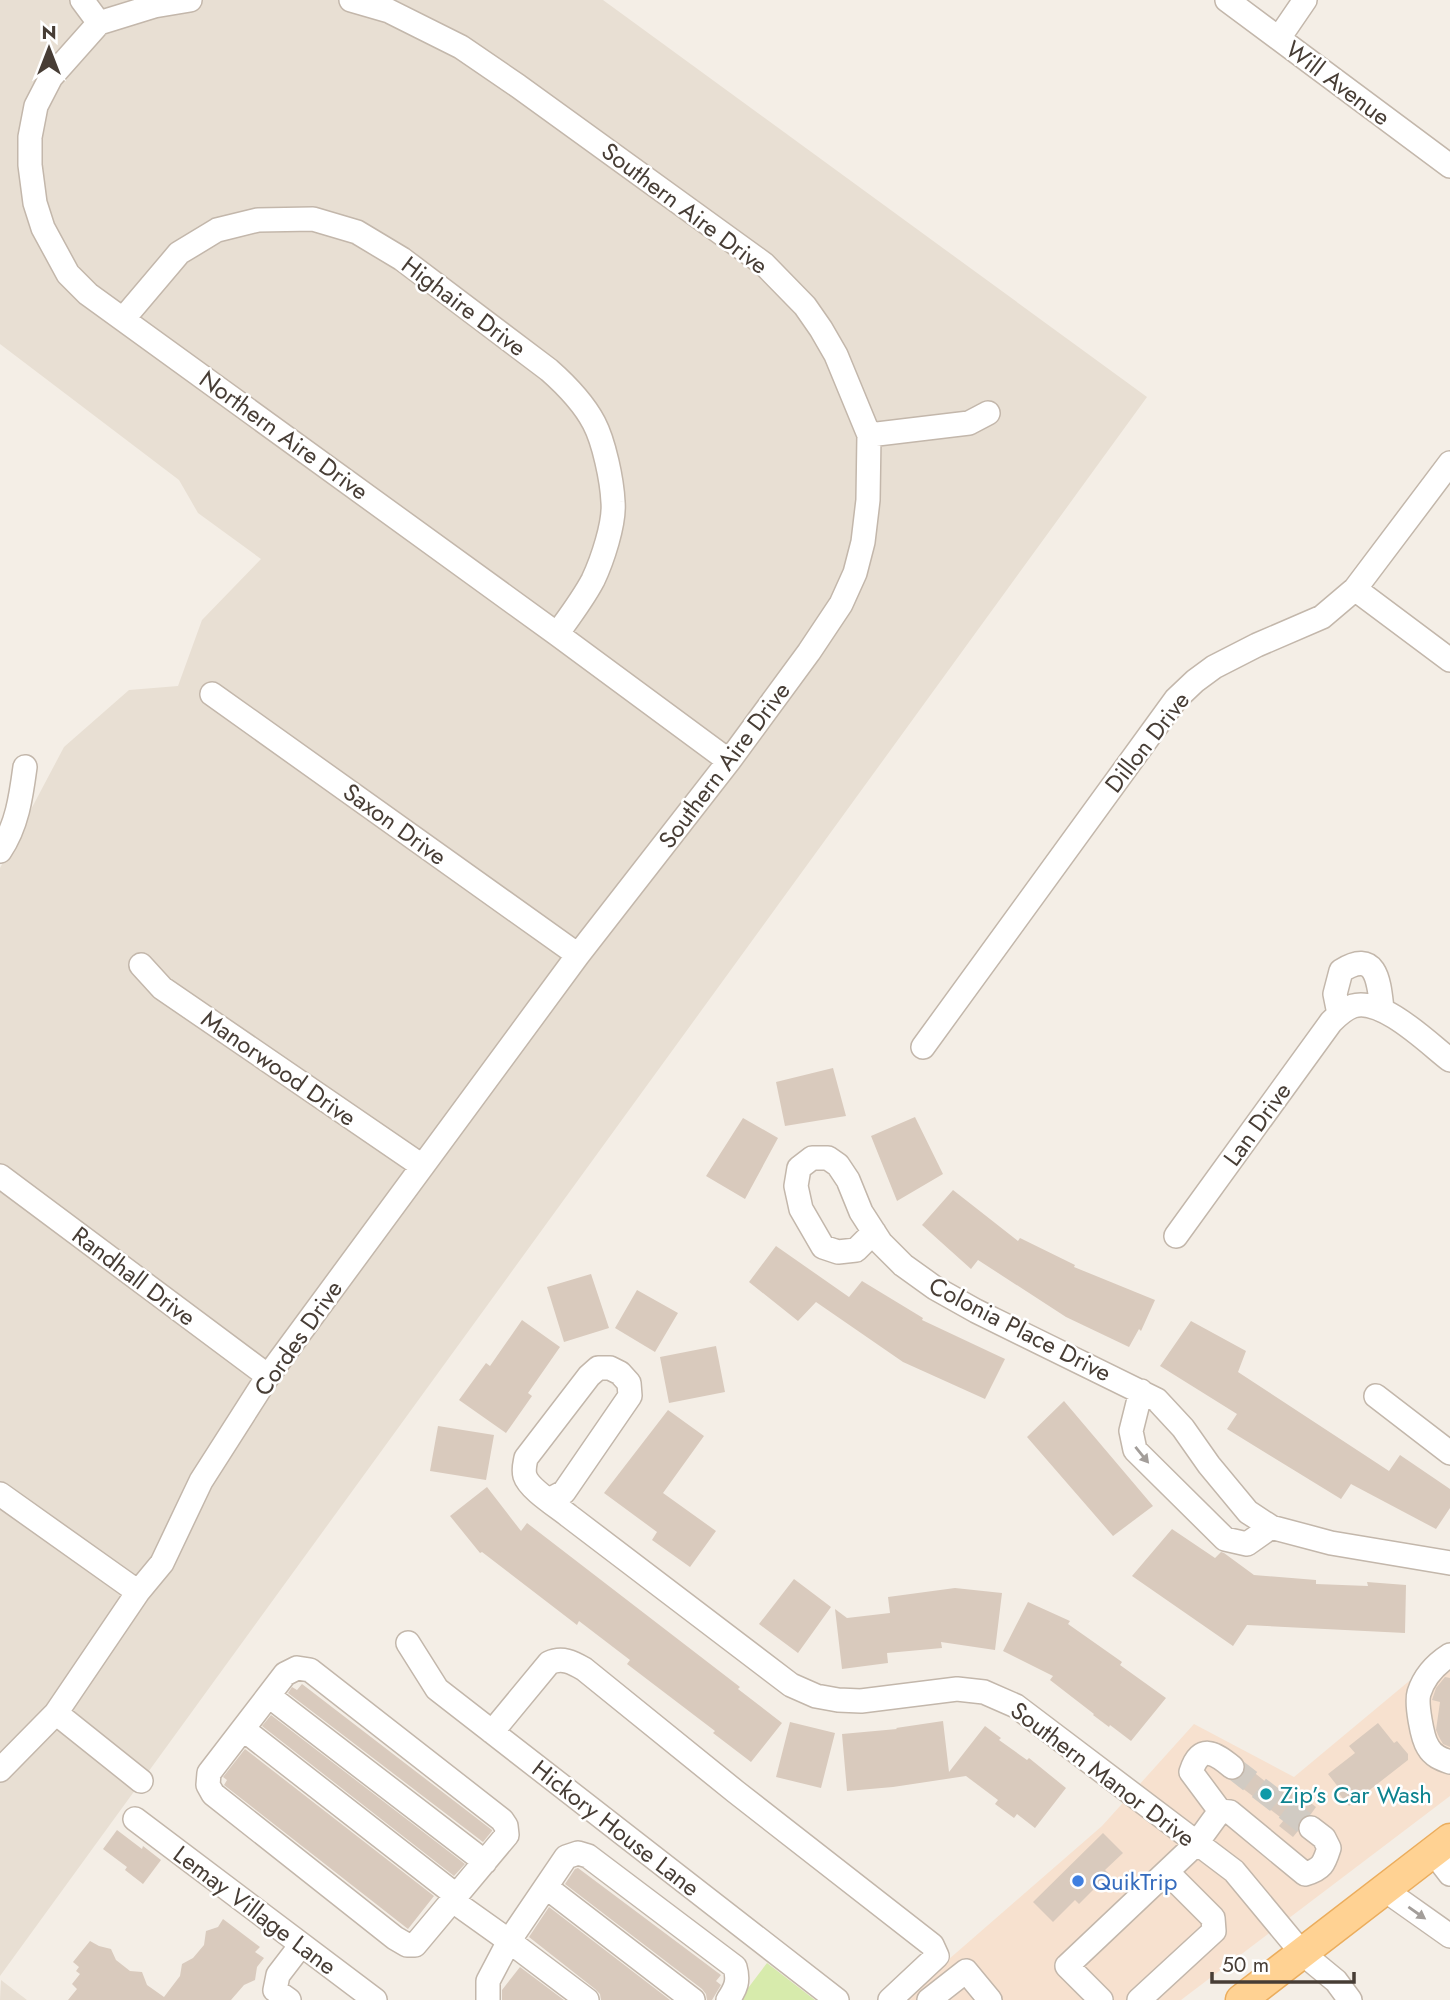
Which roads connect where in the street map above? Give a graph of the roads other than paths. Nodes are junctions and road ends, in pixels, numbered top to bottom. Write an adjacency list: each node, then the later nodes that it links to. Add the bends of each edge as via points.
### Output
1 (82, 0): 6 (street)
2 (190, 0): 6 (street)
3 (351, 0): 11 (street, Southern Aire Drive, via 389,11 461,47 764,264 821,329)
4 (1227, 0): 7 (street, Will Avenue)
5 (1306, 0): 7 (street)
6 (99, 23): 9 (street, Northern Aire Drive, via 51,77 36,106 30,165 43,228 68,274)
7 (1279, 38): 8 (street, Will Avenue)
8 (1450, 166)
9 (124, 318): 14 (street, Northern Aire Drive); 14 (street, Highaire Drive, via 179,253 217,230 258,220 313,219 357,232 401,258 568,386 594,423 614,504 611,522 594,577)
10 (988, 413): 11 (street, via 969,423)
11 (869, 435): 17 (street, Southern Aire Drive, via 868,500 855,573 841,604)
12 (1450, 463): 13 (street, Dillon Drive)
13 (1355, 589): 15 (street); 25 (street, Dillon Drive, via 1322,617 1214,667 1176,699)
14 (557, 634): 17 (street, Northern Aire Drive)
15 (1450, 660)
16 (212, 694): 21 (street, Saxon Drive)
17 (729, 761): 20 (street, Southern Aire Drive)
18 (25, 767): 19 (street, via 21,801 9,838)
19 (0, 850)
20 (611, 913): 21 (street, Cordes Drive)
21 (578, 955): 27 (street, Cordes Drive)
22 (141, 965): 27 (street, Manorwood Drive, via 162,988)
23 (1382, 1009): 24 (street, via 1355,1005); 24 (street, via 1375,971 1366,964 1352,964 1341,971 1335,994); 26 (street)
24 (1339, 1014): 30 (street, Lan Drive)
25 (923, 1047)
26 (1450, 1060)
27 (422, 1166): 31 (street, Cordes Drive)
28 (0, 1176): 31 (street, Randhall Drive)
29 (874, 1231): 32 (street, Colonia Place Drive, via 903,1265 935,1288)
30 (1176, 1236)
31 (268, 1376): 39 (street, Cordes Drive, via 201,1481 162,1563)
32 (1141, 1391): 37 (street, Colonia Place Drive, via 1157,1400 1183,1428 1248,1512); 37 (street, Colonia Place Drive, one-way to 37, via 1131,1431 1135,1450 1225,1539 1247,1544)
33 (1376, 1396): 34 (street)
34 (1450, 1453)
35 (0, 1494): 39 (street)
36 (549, 1500): 36 (street, Southern Manor Drive, via 526,1479 526,1458 589,1376 598,1368 620,1373 629,1383 630,1396 564,1492); 53 (street, Southern Manor Drive, via 790,1685 817,1696 861,1701 957,1689 984,1692 1016,1706)
37 (1272, 1527): 38 (street, Colonia Place Drive, via 1331,1543)
38 (1450, 1563)
39 (138, 1592): 43 (street, Cordes Drive)
40 (408, 1643): 45 (street, Hickory House Lane, via 437,1689)
41 (1450, 1656): 46 (street, via 1430,1672 1418,1696 1427,1747)
42 (268, 1696): 44 (street); 55 (street); 55 (street, via 285,1674 298,1668 310,1670 502,1820 507,1836)
43 (56, 1713): 48 (street, Cordes Drive); 49 (street)
44 (243, 1729): 59 (street); 59 (street, via 209,1773 208,1785 214,1794 407,1945 415,1945)
45 (492, 1732): 70 (street, Hickory House Lane); 71 (street, via 549,1663 566,1660 584,1669 932,1945 937,1956)
46 (1450, 1762)
47 (1232, 1767): 50 (street, via 1219,1756 1203,1754 1191,1772)
48 (0, 1770)
49 (141, 1781)
50 (1220, 1811): 52 (street, via 1230,1812 1305,1874 1324,1863 1329,1848); 53 (street)
51 (135, 1819): 62 (street, Lemay Village Lane)
52 (1311, 1828)
53 (1196, 1844): 56 (street); 63 (street, Southern Manor Drive, via 1234,1871)
54 (1444, 1855): 58 (main road)
55 (485, 1862): 59 (street)
56 (1167, 1872): 74 (street, via 1067,1966); 75 (street, via 1213,1918 1214,1931)
57 (546, 1887): 61 (street); 68 (street); 69 (street, via 566,1857 588,1856 735,1967 738,1979)
58 (1385, 1890): 60 (street, one-way to 60); 63 (main road)
59 (455, 1898): 61 (street)
60 (1450, 1936)
61 (509, 1941): 66 (street, via 488,1981); 67 (street)
62 (301, 1945): 64 (street, via 278,1975 275,1990); 65 (street, Lemay Village Lane)
63 (1302, 1954): 76 (main road); 77 (street, Southern Manor Drive, via 1336,1980)
64 (289, 2000)
65 (375, 2000)
66 (488, 2000)
67 (587, 2000)
68 (693, 2000)
69 (728, 2000)
70 (837, 2000)
71 (890, 2000)
72 (929, 2000): 73 (street, via 966,1971)
73 (990, 2000)
74 (1101, 2000)
75 (1139, 2000)
76 (1241, 2000)
77 (1350, 2000)

